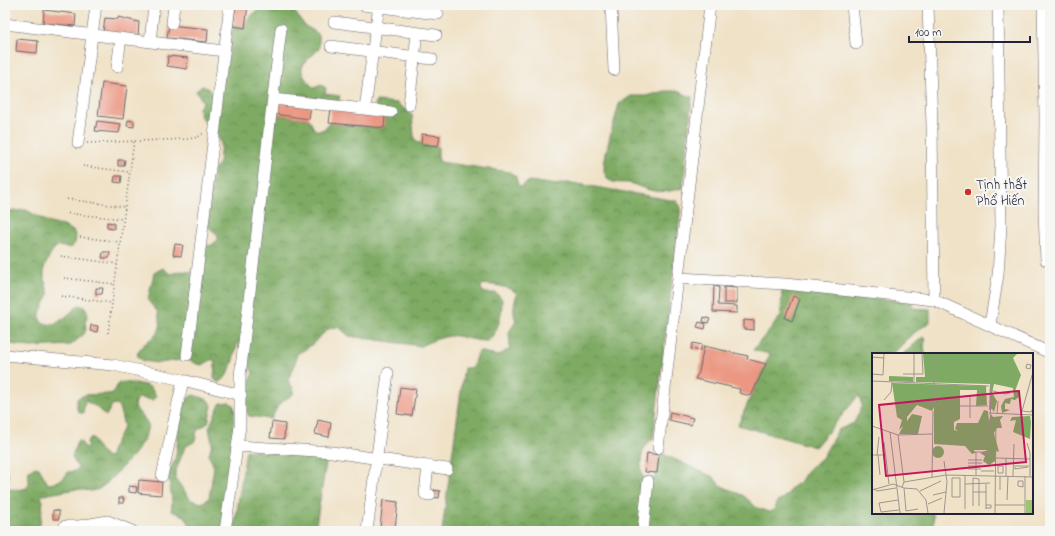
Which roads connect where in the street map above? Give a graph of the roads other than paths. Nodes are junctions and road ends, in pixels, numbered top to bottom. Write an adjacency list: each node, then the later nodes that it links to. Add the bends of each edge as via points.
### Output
1 (96, 5): 20 (street)
2 (154, 5): 23 (street)
3 (174, 5): 15 (street)
4 (230, 5): 26 (street)
5 (363, 5): 12 (street)
6 (611, 5): 31 (street)
7 (710, 5): 39 (street)
8 (852, 5): 24 (street)
9 (928, 5): 40 (street)
10 (998, 5): 41 (street, via 1001,240)
11 (1043, 5): 37 (street)
12 (379, 6): 13 (street); 17 (street)
13 (438, 14)
14 (334, 22): 17 (street)
15 (172, 23)
16 (5, 24): 20 (street)
17 (376, 28): 19 (street); 27 (street)
18 (281, 29): 32 (street)
19 (417, 33): 21 (street); 28 (street)
20 (92, 35): 22 (street); 36 (street)
21 (436, 35)
22 (121, 38): 23 (street); 30 (street)
23 (150, 42): 26 (street)
24 (856, 44)
25 (331, 46): 27 (street)
26 (224, 51): 44 (street)
27 (373, 52): 28 (street); 34 (street)
28 (414, 57): 29 (street); 33 (street)
29 (432, 60)
30 (117, 67)
31 (614, 70)
32 (273, 99): 34 (street); 47 (street, via 241,370)
33 (409, 105)
34 (365, 109): 35 (street)
35 (391, 112)
36 (78, 143)
37 (1047, 159): 38 (street, via 1044,212)
38 (1046, 260)
39 (678, 278): 40 (street, via 781,283); 49 (street)
40 (934, 300): 41 (street)
41 (990, 325): 42 (street)
42 (1050, 353)
43 (5, 355): 46 (street, via 113,365)
44 (187, 355)
45 (388, 373): 50 (street)
46 (183, 380): 47 (street); 53 (street)
47 (241, 395): 48 (street)
48 (238, 446): 50 (street, via 332,452); 58 (street)
49 (658, 448)
50 (376, 459): 51 (street); 59 (street)
51 (428, 466): 52 (street); 55 (street, via 425,494)
52 (447, 469)
53 (162, 476)
54 (648, 481): 60 (street)
55 (430, 495)
56 (65, 526): 57 (street, via 108,521)
57 (132, 531)
58 (226, 531)
59 (367, 531)
60 (643, 531)

